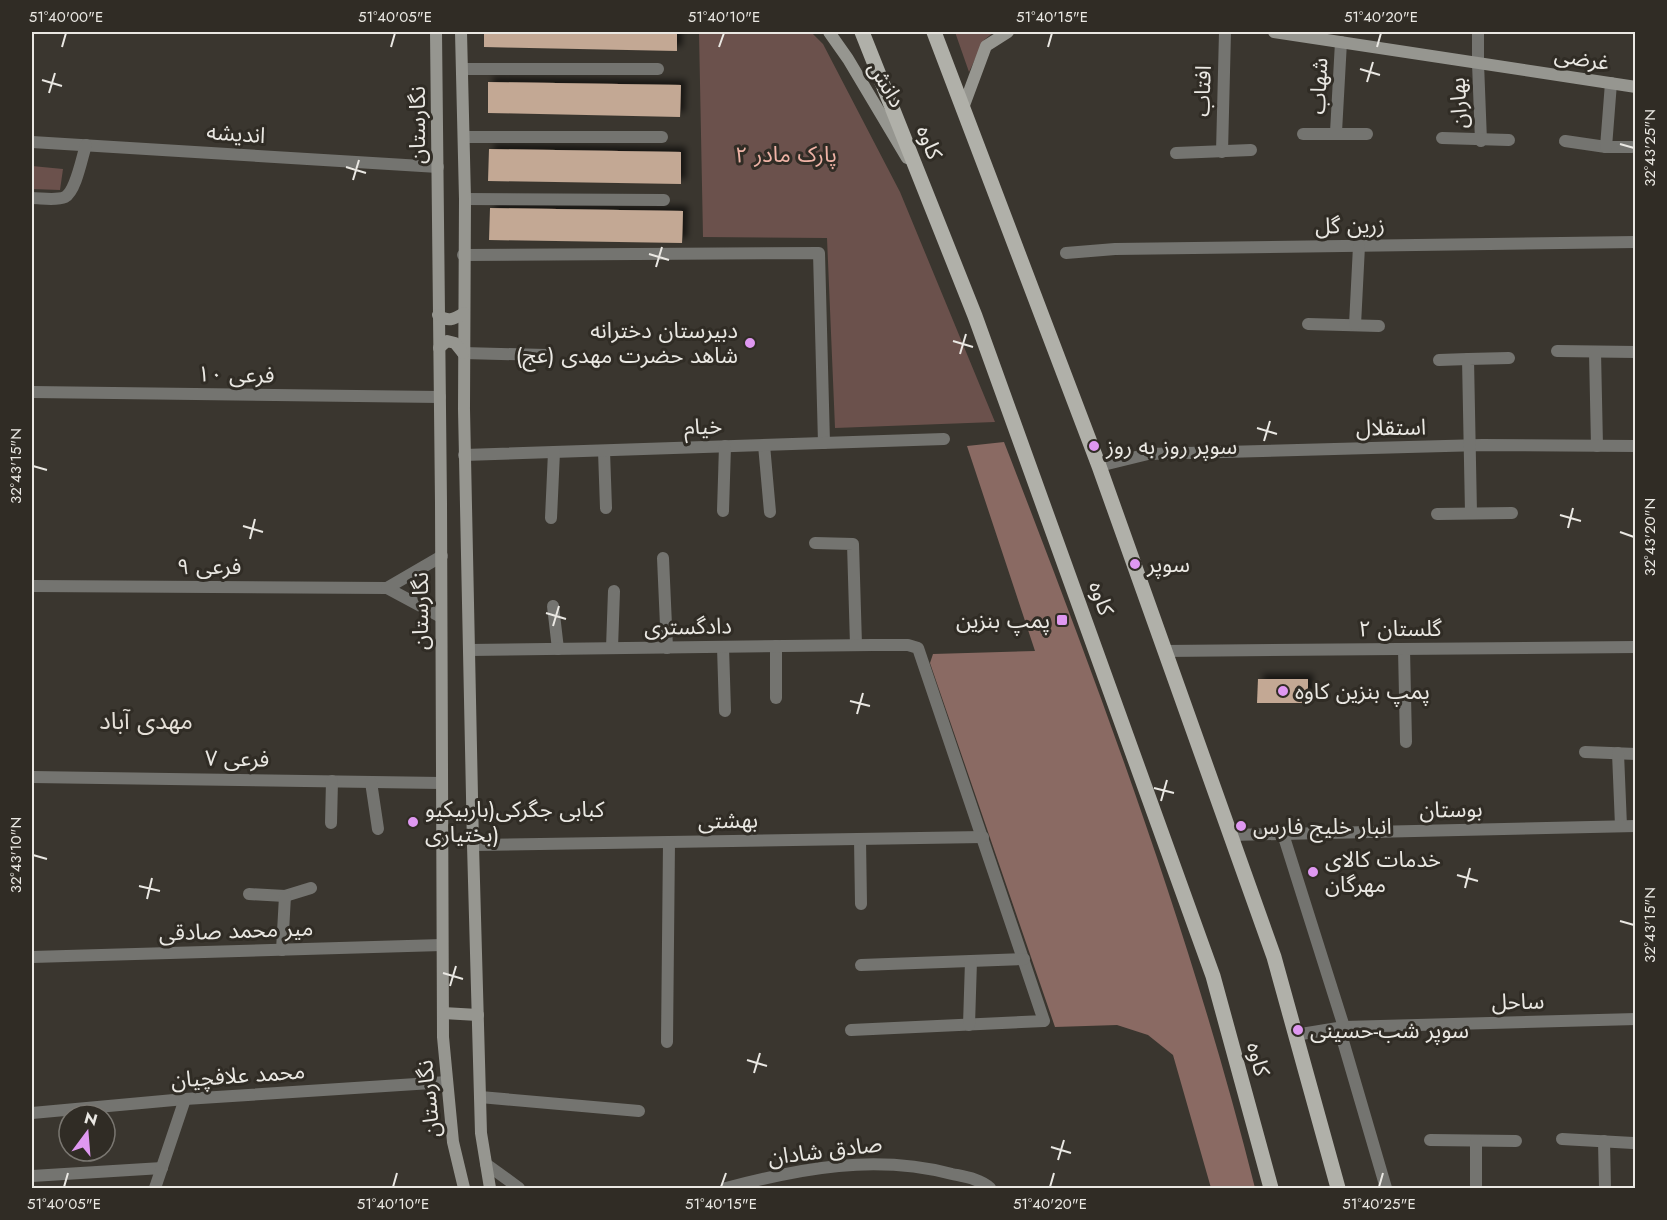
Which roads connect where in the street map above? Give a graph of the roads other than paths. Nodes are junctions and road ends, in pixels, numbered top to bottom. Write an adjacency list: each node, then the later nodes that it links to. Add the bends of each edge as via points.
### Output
1 (436, 32): 34 (main road, نگارستان)
2 (461, 32): 13 (main road, نگارستان)
3 (829, 32): 35 (main road, دانش)
4 (862, 32): 35 (main road, کاوه)
5 (934, 32): 17 (main road, کاوه)
6 (1008, 32): 17 (main road, via 986,46)
7 (1225, 32): 32 (street, افتاب)
8 (1274, 32): 10 (main road, غرضی)
9 (1478, 32): 12 (street, بهاران)
10 (1297, 33): 11 (main road, غرضی)
11 (1341, 42): 12 (main road, غرضی); 18 (street, شهاب)
12 (1478, 63): 15 (main road, غرضی); 25 (street, بهاران)
13 (462, 69): 14 (street); 21 (main road, نگارستان)
14 (658, 69)
15 (1611, 83): 16 (main road, غرضی); 29 (street)
16 (1635, 87)
17 (963, 108): 69 (main road, کاوه)
18 (1336, 132): 19 (street); 20 (street)
19 (1303, 134)
20 (1367, 134)
21 (464, 137): 22 (street); 37 (main road, نگارستان)
22 (662, 137)
23 (1442, 138): 25 (street)
24 (1509, 140): 25 (street)
25 (1481, 141)
26 (1566, 141): 29 (street)
27 (32, 142): 28 (street, اندیشه)
28 (86, 145): 34 (street, اندیشه); 36 (street, via 67,196)
29 (1606, 147): 30 (street)
30 (1632, 147)
31 (1251, 150): 32 (street)
32 (1222, 152): 33 (street)
33 (1176, 153)
34 (438, 166): 44 (main road, نگارستان)
35 (925, 189): 153 (main road, کاوه, via 988,350 1213,976)
36 (32, 198)
37 (465, 199): 38 (street); 42 (main road, نگارستان)
38 (664, 200)
39 (1635, 242): 40 (street, زرین گل)
40 (1359, 246): 41 (street, زرین گل); 46 (street)
41 (1066, 253)
42 (464, 255): 43 (main road, نگارستان); 60 (street, via 819,253)
43 (464, 313): 44 (main road, via 445,320); 52 (main road, نگارستان)
44 (438, 315): 48 (main road, نگارستان)
45 (1308, 324): 46 (street)
46 (1355, 325): 47 (street)
47 (1379, 326)
48 (439, 348): 52 (main road, via 447,341); 58 (main road, نگارستان)
49 (1557, 351): 50 (street)
50 (1595, 352): 51 (street); 64 (street)
51 (1635, 352)
52 (464, 353): 53 (street); 68 (main road, نگارستان)
53 (546, 355)
54 (1509, 358): 55 (street)
55 (1468, 359): 56 (street); 63 (street)
56 (1439, 360)
57 (32, 392): 58 (street, فرعی ۱۰)
58 (440, 397): 78 (main road, نگارستان)
59 (944, 439): 60 (street, خیام)
60 (824, 443): 61 (street, خیام)
61 (764, 445): 62 (street, خیام); 72 (street)
62 (725, 446): 66 (street, خیام); 71 (street)
63 (1469, 446): 64 (street, استقلال); 69 (street, استقلال, via 1148,454); 73 (street)
64 (1597, 446): 65 (street, استقلال)
65 (1635, 446)
66 (604, 450): 67 (street, خیام); 70 (street)
67 (554, 452): 68 (street, خیام); 76 (street)
68 (465, 455): 93 (main road, نگارستان)
69 (1099, 466): 94 (main road, کاوه)
70 (606, 508)
71 (723, 511)
72 (770, 512)
73 (1471, 513): 74 (street); 75 (street)
74 (1512, 513)
75 (1437, 514)
76 (551, 518)
77 (815, 543): 85 (street, via 854,544)
78 (442, 556): 81 (street); 84 (main road, نگارستان)
79 (663, 558): 90 (street)
80 (32, 586): 81 (street, فرعی ۹)
81 (387, 588): 84 (street)
82 (614, 591): 89 (street)
83 (553, 606): 91 (street)
84 (441, 617): 104 (main road, نگارستان)
85 (856, 645): 86 (street, دادگستری); 111 (street, دادگستری, via 918,648)
86 (776, 646): 87 (street, دادگستری); 95 (street)
87 (723, 647): 90 (street, دادگستری); 96 (street)
88 (1635, 647): 92 (street, گلستان ۲)
89 (612, 648): 90 (street, دادگستری); 91 (street, دادگستری)
90 (667, 648)
91 (558, 649): 93 (street, دادگستری)
92 (1404, 649): 94 (street, گلستان ۲); 97 (street)
93 (469, 650): 114 (main road, نگارستان)
94 (1164, 651): 110 (main road, کاوه)
95 (776, 698)
96 (725, 711)
97 (1406, 742)
98 (1585, 752): 99 (street)
99 (1618, 753): 100 (street); 106 (street)
100 (1635, 754)
101 (32, 777): 102 (street, فرعی ۷)
102 (332, 781): 103 (street, فرعی ۷); 105 (street)
103 (371, 782): 104 (street, فرعی ۷); 108 (street)
104 (441, 783): 119 (main road, نگارستان)
105 (331, 824)
106 (1621, 826): 107 (street, بوستان); 109 (street, بوستان)
107 (1635, 826)
108 (378, 829)
109 (1283, 834): 110 (street, بوستان); 129 (street)
110 (1231, 835): 131 (main road, کاوه, via 1274,957)
111 (983, 837): 112 (street, بهشتی); 122 (street)
112 (860, 839): 113 (street, بهشتی); 118 (street)
113 (669, 842): 114 (street, بهشتی); 132 (street)
114 (473, 845): 126 (main road, نگارستان)
115 (311, 888): 117 (street)
116 (249, 894): 117 (street)
117 (285, 897): 120 (street)
118 (861, 904)
119 (442, 945): 120 (street, میر محمد صادقی); 125 (main road, نگارستان)
120 (282, 950): 121 (street, میر محمد صادقی)
121 (32, 957)
122 (1024, 959): 123 (street); 128 (street, via 1044,1021)
123 (971, 961): 124 (street); 128 (street)
124 (861, 965)
125 (443, 1013): 126 (main road); 133 (main road, نگارستان)
126 (478, 1015): 134 (main road, نگارستان)
127 (1635, 1019): 129 (street, ساحل)
128 (969, 1025): 130 (street)
129 (1344, 1027): 131 (street, ساحل); 155 (street, via 1343,1041)
130 (851, 1030)
131 (1295, 1035): 154 (main road, کاوه)
132 (667, 1042)
133 (447, 1082): 135 (street, محمد علافچیان); 148 (main road, نگارستان, via 453,1142)
134 (480, 1097): 136 (street); 144 (main road, نگارستان)
135 (185, 1099): 137 (street, محمد علافچیان); 145 (street)
136 (639, 1111)
137 (32, 1113)
138 (1562, 1139): 142 (street)
139 (1430, 1140): 140 (street)
140 (1476, 1140): 141 (street); 156 (street)
141 (1516, 1141)
142 (1604, 1141): 143 (street); 157 (street)
143 (1634, 1143)
144 (486, 1164): 149 (main road, نگارستان); 150 (street)
145 (162, 1168): 146 (street); 147 (street)
146 (32, 1176)
147 (155, 1188)
148 (464, 1188)
149 (490, 1188)
150 (519, 1188)
151 (731, 1188): 152 (street, صادق شادان, via 805,1170 863,1163 933,1169 977,1180)
152 (990, 1188)
153 (1271, 1188)
154 (1338, 1188)
155 (1386, 1188)
156 (1476, 1188)
157 (1605, 1188)

